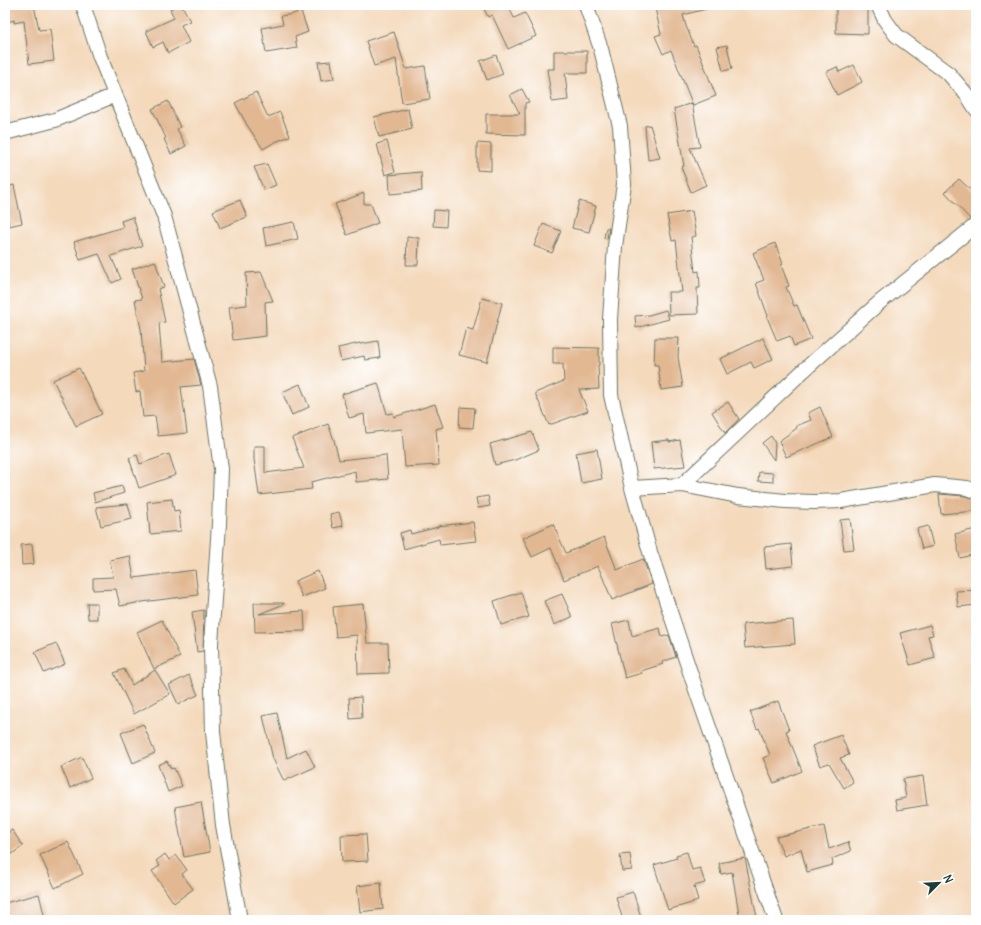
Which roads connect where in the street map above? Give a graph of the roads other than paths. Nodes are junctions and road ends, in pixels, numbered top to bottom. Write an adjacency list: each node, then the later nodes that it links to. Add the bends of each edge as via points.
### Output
1 (83, 5): 4 (street)
2 (586, 5): 9 (street, via 601,49 620,126 624,184 615,246 610,319 611,395)
3 (878, 5): 5 (street, via 896,35 949,74)
4 (115, 95): 6 (street, via 55,120); 11 (street, via 164,216 210,386 221,469 211,644 213,732 223,826)
5 (976, 109)
6 (5, 133)
7 (976, 225): 8 (street, via 880,302)
8 (682, 485): 9 (street); 10 (street, via 738,496 814,502 841,501 935,485)
9 (632, 488): 12 (street, via 650,552)
10 (976, 491)
11 (240, 920)
12 (776, 920)

